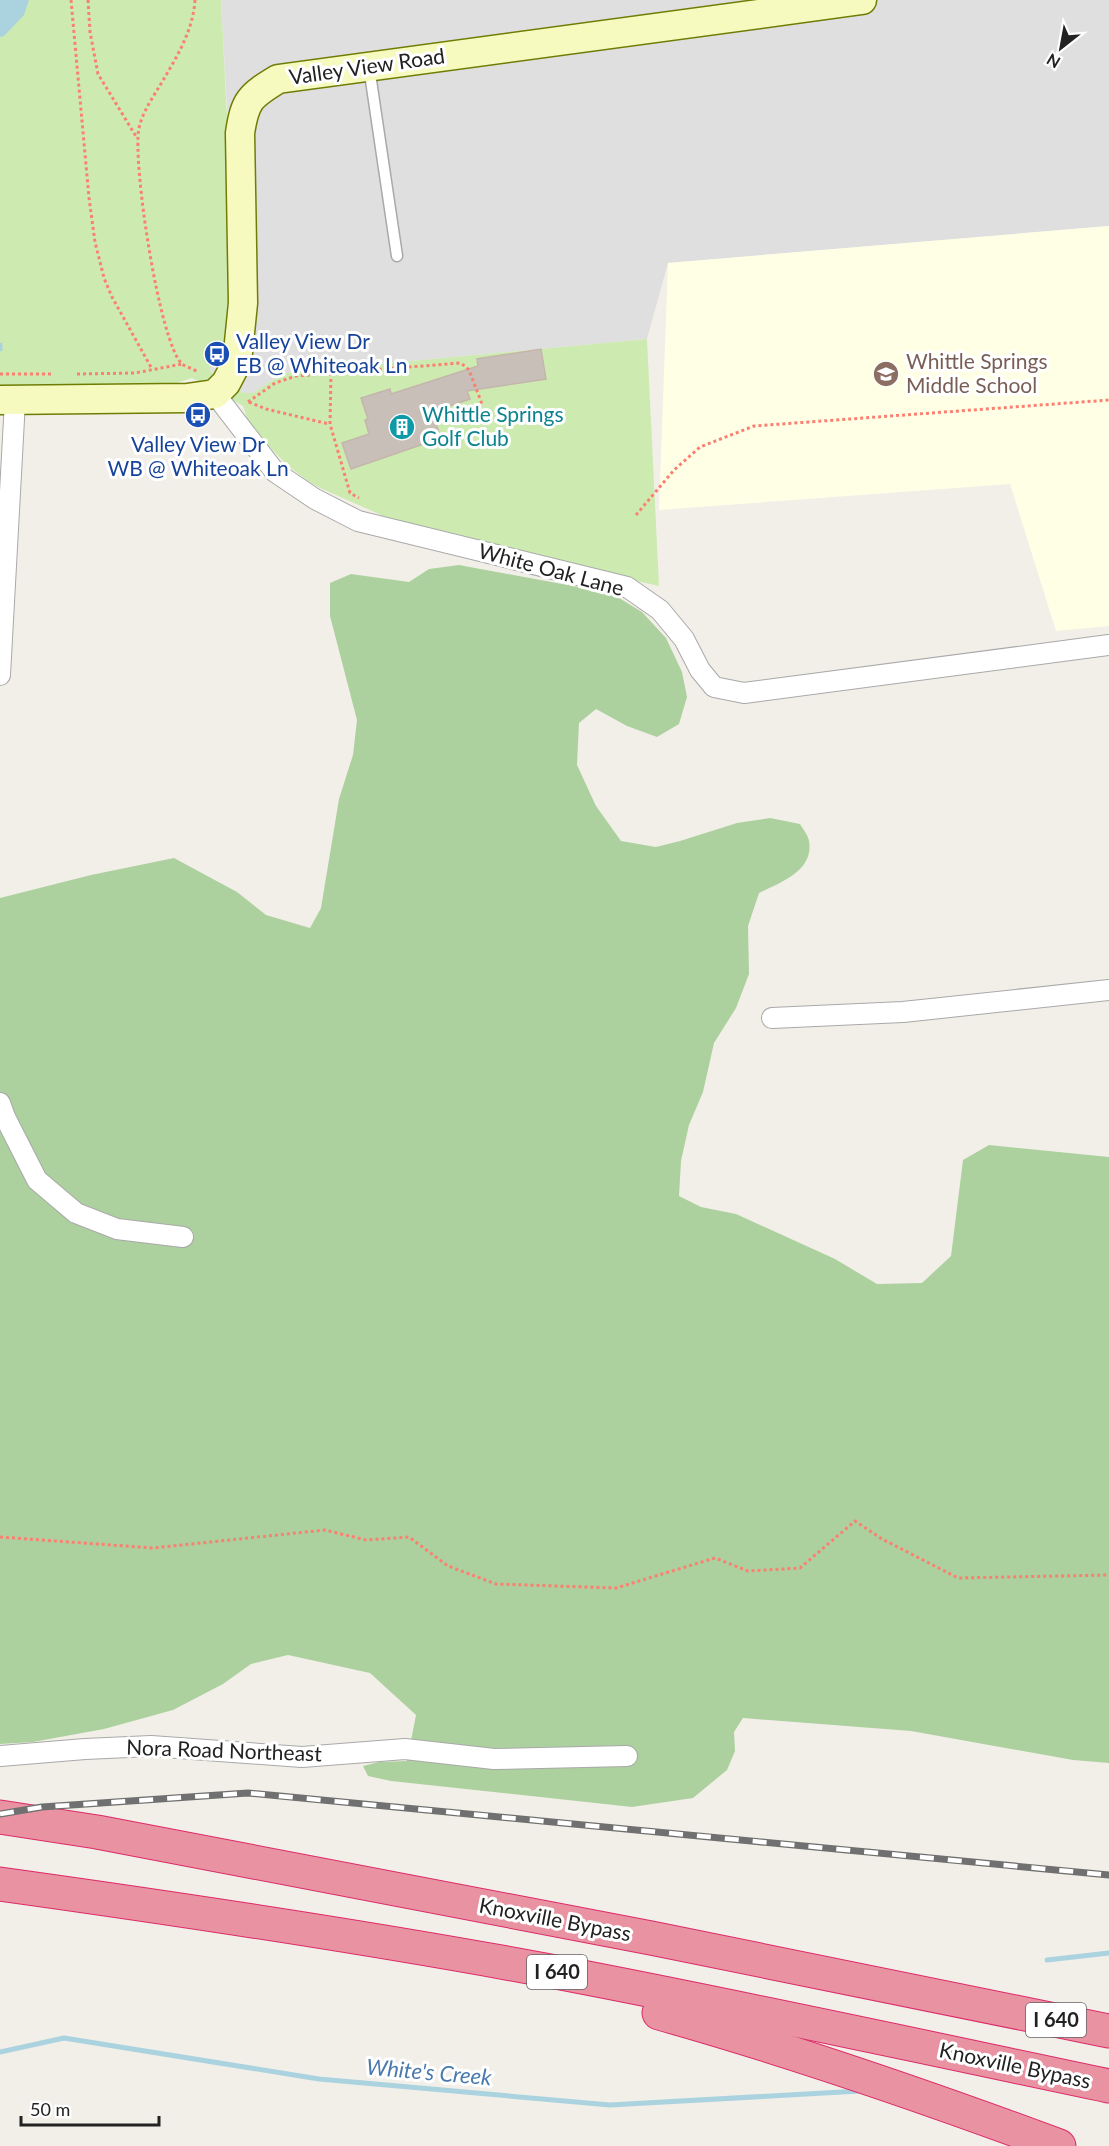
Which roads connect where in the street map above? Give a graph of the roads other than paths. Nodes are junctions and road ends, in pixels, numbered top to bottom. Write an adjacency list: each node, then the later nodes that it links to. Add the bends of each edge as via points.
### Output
1 (862, 0): 2 (street, Valley View Road)
2 (369, 67): 3 (lane); 4 (street, Valley View Road, via 278,79 255,93 243,109 243,303 237,362 226,383)
3 (397, 256)
4 (209, 384): 5 (street, via 187,398); 6 (street, White Oak Lane, via 275,472 315,499 358,521 627,587 660,610 714,687 744,693)
5 (8, 400): 7 (street)
6 (1109, 645)
7 (0, 675)
8 (1109, 990): 9 (street, via 903,1012)
9 (772, 1018)
10 (0, 1103): 11 (street, via 38,1180 76,1213 117,1229)
11 (183, 1237)
12 (0, 1756): 13 (street, Nora Road Northeast, via 151,1746 302,1757 405,1749 494,1759)
13 (627, 1756)
14 (0, 1817): 17 (highway, Knoxville Bypass / I 640, via 651,1938)
15 (0, 1884): 16 (highway, Knoxville Bypass / I 640)
16 (304, 1930): 18 (highway, Knoxville Bypass / I 640, via 581,1977); 19 (highway, via 616,2001 743,2036)
17 (1109, 2031)
18 (1109, 2086)
19 (1059, 2146)

